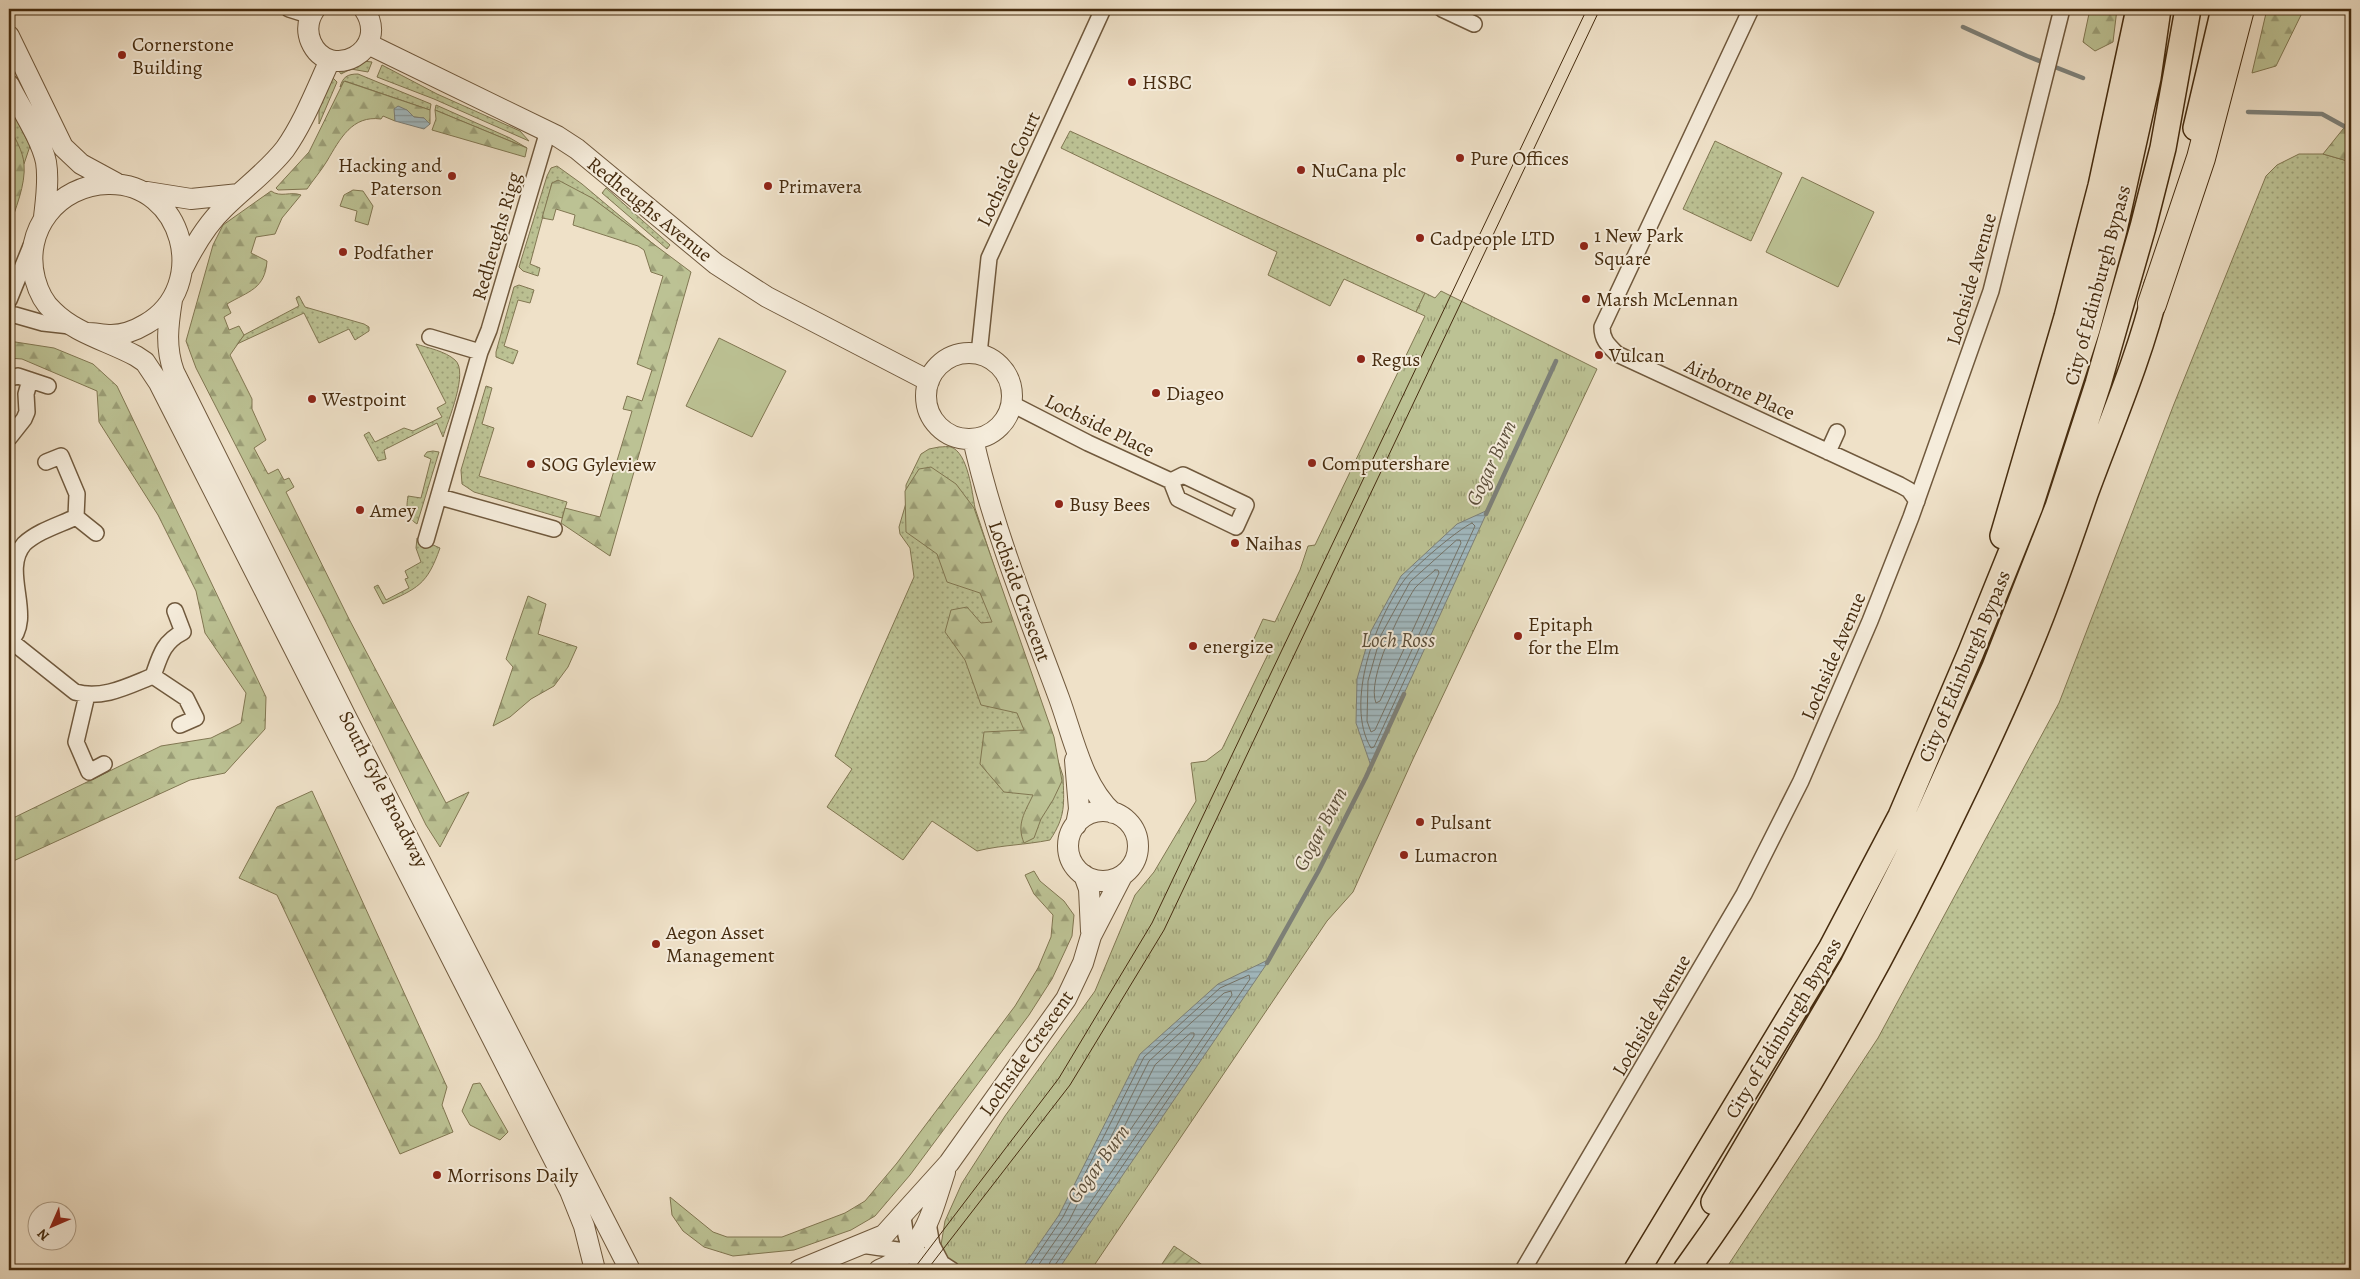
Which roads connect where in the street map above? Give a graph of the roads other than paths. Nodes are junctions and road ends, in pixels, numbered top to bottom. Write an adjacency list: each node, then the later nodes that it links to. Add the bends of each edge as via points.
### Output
1 (289, 9): 13 (street)
2 (364, 9): 16 (street, via 371,25)
3 (1103, 9): 34 (street, Lochside Court, via 989,258)
4 (1442, 9): 14 (street)
5 (1751, 9): 43 (street, Airborne Place, via 1602,327 1602,336 1617,354)
6 (2062, 9): 47 (street, Lochside Avenue, via 1992,291)
7 (2138, 9): 54 (main road, via 2086,243)
8 (2158, 9): 54 (main road, City of Edinburgh Bypass, via 2148,78 2114,230 2087,329 2030,506)
9 (2188, 9): 20 (main road, City of Edinburgh Bypass)
10 (2199, 9): 20 (main road)
11 (2224, 9): 29 (main road)
12 (2240, 9): 29 (highway, via 2201,158)
13 (313, 12): 17 (street, via 308,26 311,42 320,55)
14 (1474, 24)
15 (9, 36): 21 (street, South Gyle Broadway, via 63,147 81,164)
16 (368, 44): 17 (street, via 356,57); 19 (street, Redheughs Avenue)
17 (330, 60): 23 (street, via 285,149)
18 (9, 85): 24 (street, South Gyle Broadway, via 46,161)
19 (548, 130): 33 (street, Redheughs Rigg); 37 (street, Redheughs Avenue, via 577,149 716,264 767,297)
20 (2163, 148): 78 (main road, City of Edinburgh Bypass, via 2103,365 2058,507 1995,667 1926,821 1852,965)
21 (116, 184): 22 (street, South Gyle Broadway); 24 (street, South Gyle Broadway, via 95,184 75,190 58,201)
22 (142, 192): 23 (street, via 191,199); 26 (street, South Gyle Broadway, via 161,205 175,224 182,245)
23 (239, 194): 26 (street, via 206,228)
24 (44, 217): 25 (street, South Gyle Broadway)
25 (33, 242): 27 (street); 31 (street, South Gyle Broadway, via 32,266 38,290 51,310)
26 (183, 268): 28 (street, South Gyle Broadway)
27 (9, 300)
28 (172, 300): 31 (street, South Gyle Broadway, via 156,318 135,330 112,335); 72 (street, South Gyle Broadway, via 167,341 174,372 345,715)
29 (2152, 304): 79 (main road, via 2048,599 1944,834 1842,1027 1769,1148)
30 (9, 316): 31 (street)
31 (79, 329): 71 (street, South Gyle Broadway, via 145,362 159,383 570,1191 584,1226)
32 (430, 337): 33 (street)
33 (480, 352): 46 (street, Redheughs Rigg)
34 (979, 354): 37 (street, via 949,358); 39 (street, via 989,358 1005,373 1011,388)
35 (10, 378): 36 (street, via 18,376)
36 (30, 380): 38 (street); 41 (street, via 26,394 27,412)
37 (929, 381): 42 (street, via 927,403 935,423 952,436)
38 (48, 386)
39 (1012, 404): 42 (street, via 998,428); 45 (street, Lochside Place)
40 (1837, 432): 43 (street)
41 (9, 438)
42 (973, 439): 58 (street, Lochside Crescent, via 1002,544)
43 (1828, 452): 47 (street, Airborne Place, via 1909,490)
44 (46, 462): 48 (street, via 61,456 77,494)
45 (1171, 481): 45 (street, Lochside Place, via 1183,475 1246,505 1236,527 1178,499)
46 (440, 497): 49 (street); 51 (street, Redheughs Rigg)
47 (1917, 501): 76 (street, Lochside Avenue, via 1870,621 1801,780 1752,876)
48 (76, 517): 50 (street); 53 (street, via 34,537 14,556 12,568 17,618 15,634)
49 (554, 529)
50 (96, 533)
51 (426, 540)
52 (175, 611): 55 (street, via 183,632 162,648)
53 (10, 642): 56 (street, via 64,685)
54 (1971, 652): 77 (main road, City of Edinburgh Bypass, via 1901,816 1831,949)
55 (153, 676): 56 (street, via 115,691); 57 (street, via 186,698 196,718)
56 (87, 695): 59 (street, via 76,742 89,772)
57 (180, 725)
58 (1074, 742): 60 (street, Lochside Crescent, via 1096,794); 61 (street, Lochside Crescent, via 1079,809)
59 (104, 764)
60 (1113, 813): 61 (street, via 1092,813); 63 (street, Lochside Crescent, via 1127,821 1137,839 1138,852)
61 (1076, 825): 62 (street, Lochside Crescent, via 1069,839 1069,855)
62 (1084, 875): 63 (street, via 1100,881); 64 (street, Lochside Crescent, via 1091,909)
63 (1122, 876): 64 (street, Lochside Crescent)
64 (1091, 936): 65 (street, Lochside Crescent, via 1083,963 1066,999)
65 (948, 1163): 66 (street, Lochside Crescent); 67 (street, Lochside Crescent)
66 (903, 1213): 68 (street, Lochside Crescent, via 884,1235); 69 (street, via 905,1237)
67 (928, 1223): 69 (street, Lochside Crescent); 70 (street, via 932,1245)
68 (861, 1245): 69 (street); 73 (street, Lochside Crescent)
69 (911, 1250): 70 (street); 74 (street, Lochside Crescent); 75 (street)
70 (947, 1267)
71 (594, 1270)
72 (630, 1270)
73 (799, 1270)
74 (879, 1270)
75 (923, 1270)
76 (1523, 1270)
77 (1637, 1270)
78 (1672, 1270)
79 (1686, 1270)

